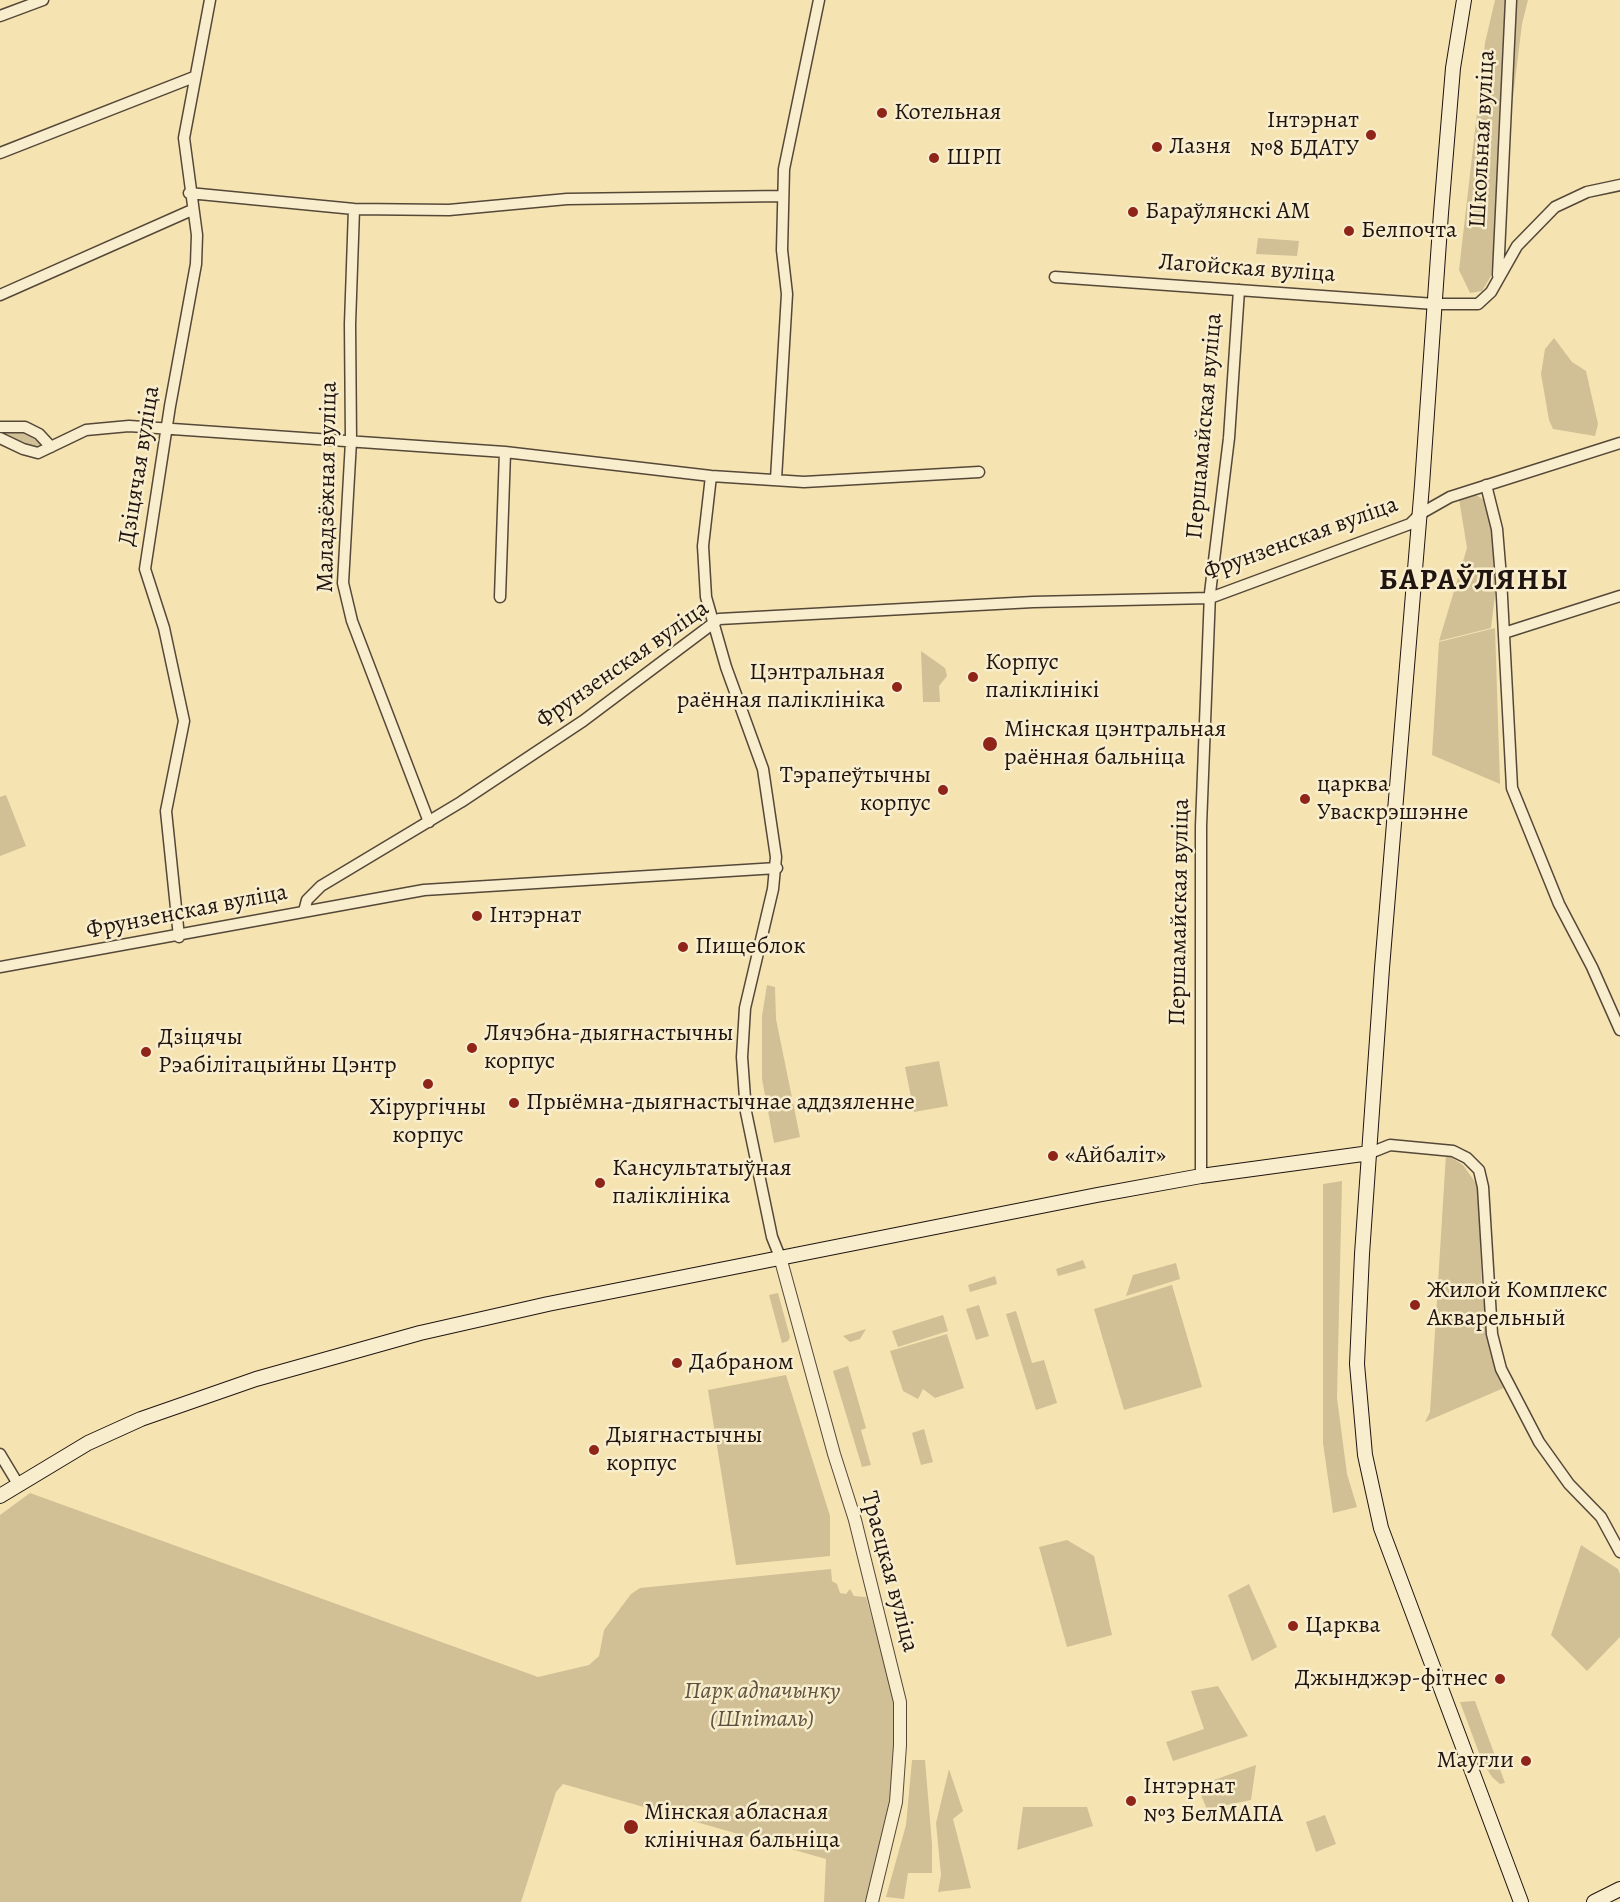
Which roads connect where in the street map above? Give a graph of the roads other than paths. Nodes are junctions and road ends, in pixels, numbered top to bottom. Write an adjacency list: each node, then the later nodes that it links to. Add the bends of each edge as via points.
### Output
1 (43, 0): 6 (street)
2 (210, 0): 7 (street, Дзіцячая вуліца)
3 (819, 0): 11 (street, via 789,142)
4 (1464, 0): 18 (main road, via 1454,68)
5 (1510, 0): 15 (street, Школьная вуліца)
6 (0, 16)
7 (194, 77): 8 (street); 10 (street, Дзіцячая вуліца, via 184,138)
8 (0, 153)
9 (1620, 185): 15 (street, Школьная вуліца, via 1587,192 1555,207 1517,246)
10 (189, 193): 12 (street); 13 (street, Дзіцячая вуліца)
11 (783, 196): 12 (street, via 567,199 449,210); 28 (street, via 782,250 787,294)
12 (354, 209): 22 (street, Маладзёжная вуліца)
13 (192, 210): 17 (street); 20 (street, Дзіцячая вуліца, via 197,235 196,264)
14 (1055, 277): 16 (street, Лагойская вуліца)
15 (1498, 279): 18 (street, Школьная вуліца, via 1487,298 1478,304)
16 (1239, 290): 18 (street, Лагойская вуліца); 33 (street, Першамайская вуліца, via 1229,438)
17 (0, 295)
18 (1435, 304): 30 (main road)
19 (0, 427): 24 (street, via 25,427)
20 (168, 428): 22 (street); 24 (street, via 97,428); 39 (street, Дзіцячая вуліца, via 145,569 161,619 184,721 166,811)
21 (0, 438): 24 (street, via 38,453)
22 (351, 441): 25 (street); 36 (street, Маладзёжная вуліца, via 342,574 346,603)
23 (1620, 443): 29 (street)
24 (51, 447)
25 (505, 452): 27 (street); 32 (street)
26 (980, 472): 28 (street, via 839,482)
27 (711, 476): 28 (street); 34 (street, via 703,546 706,597)
28 (776, 479)
29 (1486, 485): 30 (street, via 1450,497); 35 (street, via 1497,529)
30 (1420, 514): 33 (street, Фрунзенская вуліца, via 1410,524); 42 (main road)
31 (1620, 596): 35 (street)
32 (500, 597)
33 (1210, 598): 34 (street, Фрунзенская вуліца, via 942,606 729,617); 43 (street, Першамайская вуліца, via 1201,826)
34 (713, 622): 36 (street, Фрунзенская вуліца, via 634,685); 37 (street, via 763,769)
35 (1504, 633): 41 (street, via 1512,788 1559,904)
36 (429, 822): 38 (street, Фрунзенская вуліца, via 321,886 307,900)
37 (777, 868): 38 (street, via 424,890); 44 (street, via 745,1008 742,1057 746,1112 772,1237)
38 (304, 911): 39 (street, Фрунзенская вуліца)
39 (179, 937): 40 (street, Фрунзенская вуліца)
40 (0, 967)
41 (1620, 1030)
42 (1370, 1153): 43 (main road); 48 (street, via 1390,1145 1432,1148 1458,1153 1479,1170 1492,1334 1501,1369 1539,1442 1569,1484 1601,1517); 51 (main road, via 1356,1339 1365,1455 1381,1528)
43 (1201, 1176): 44 (main road)
44 (780, 1257): 46 (main road, via 452,1325 256,1378 141,1419 88,1443); 50 (street, Траецкая вуліца, via 855,1520 900,1702 896,1802)
45 (0, 1454): 46 (street)
46 (18, 1484): 47 (main road)
47 (0, 1496)
48 (1620, 1552)
49 (1620, 1889): 52 (main road)
50 (872, 1902)
51 (1521, 1902)
52 (1594, 1902)

